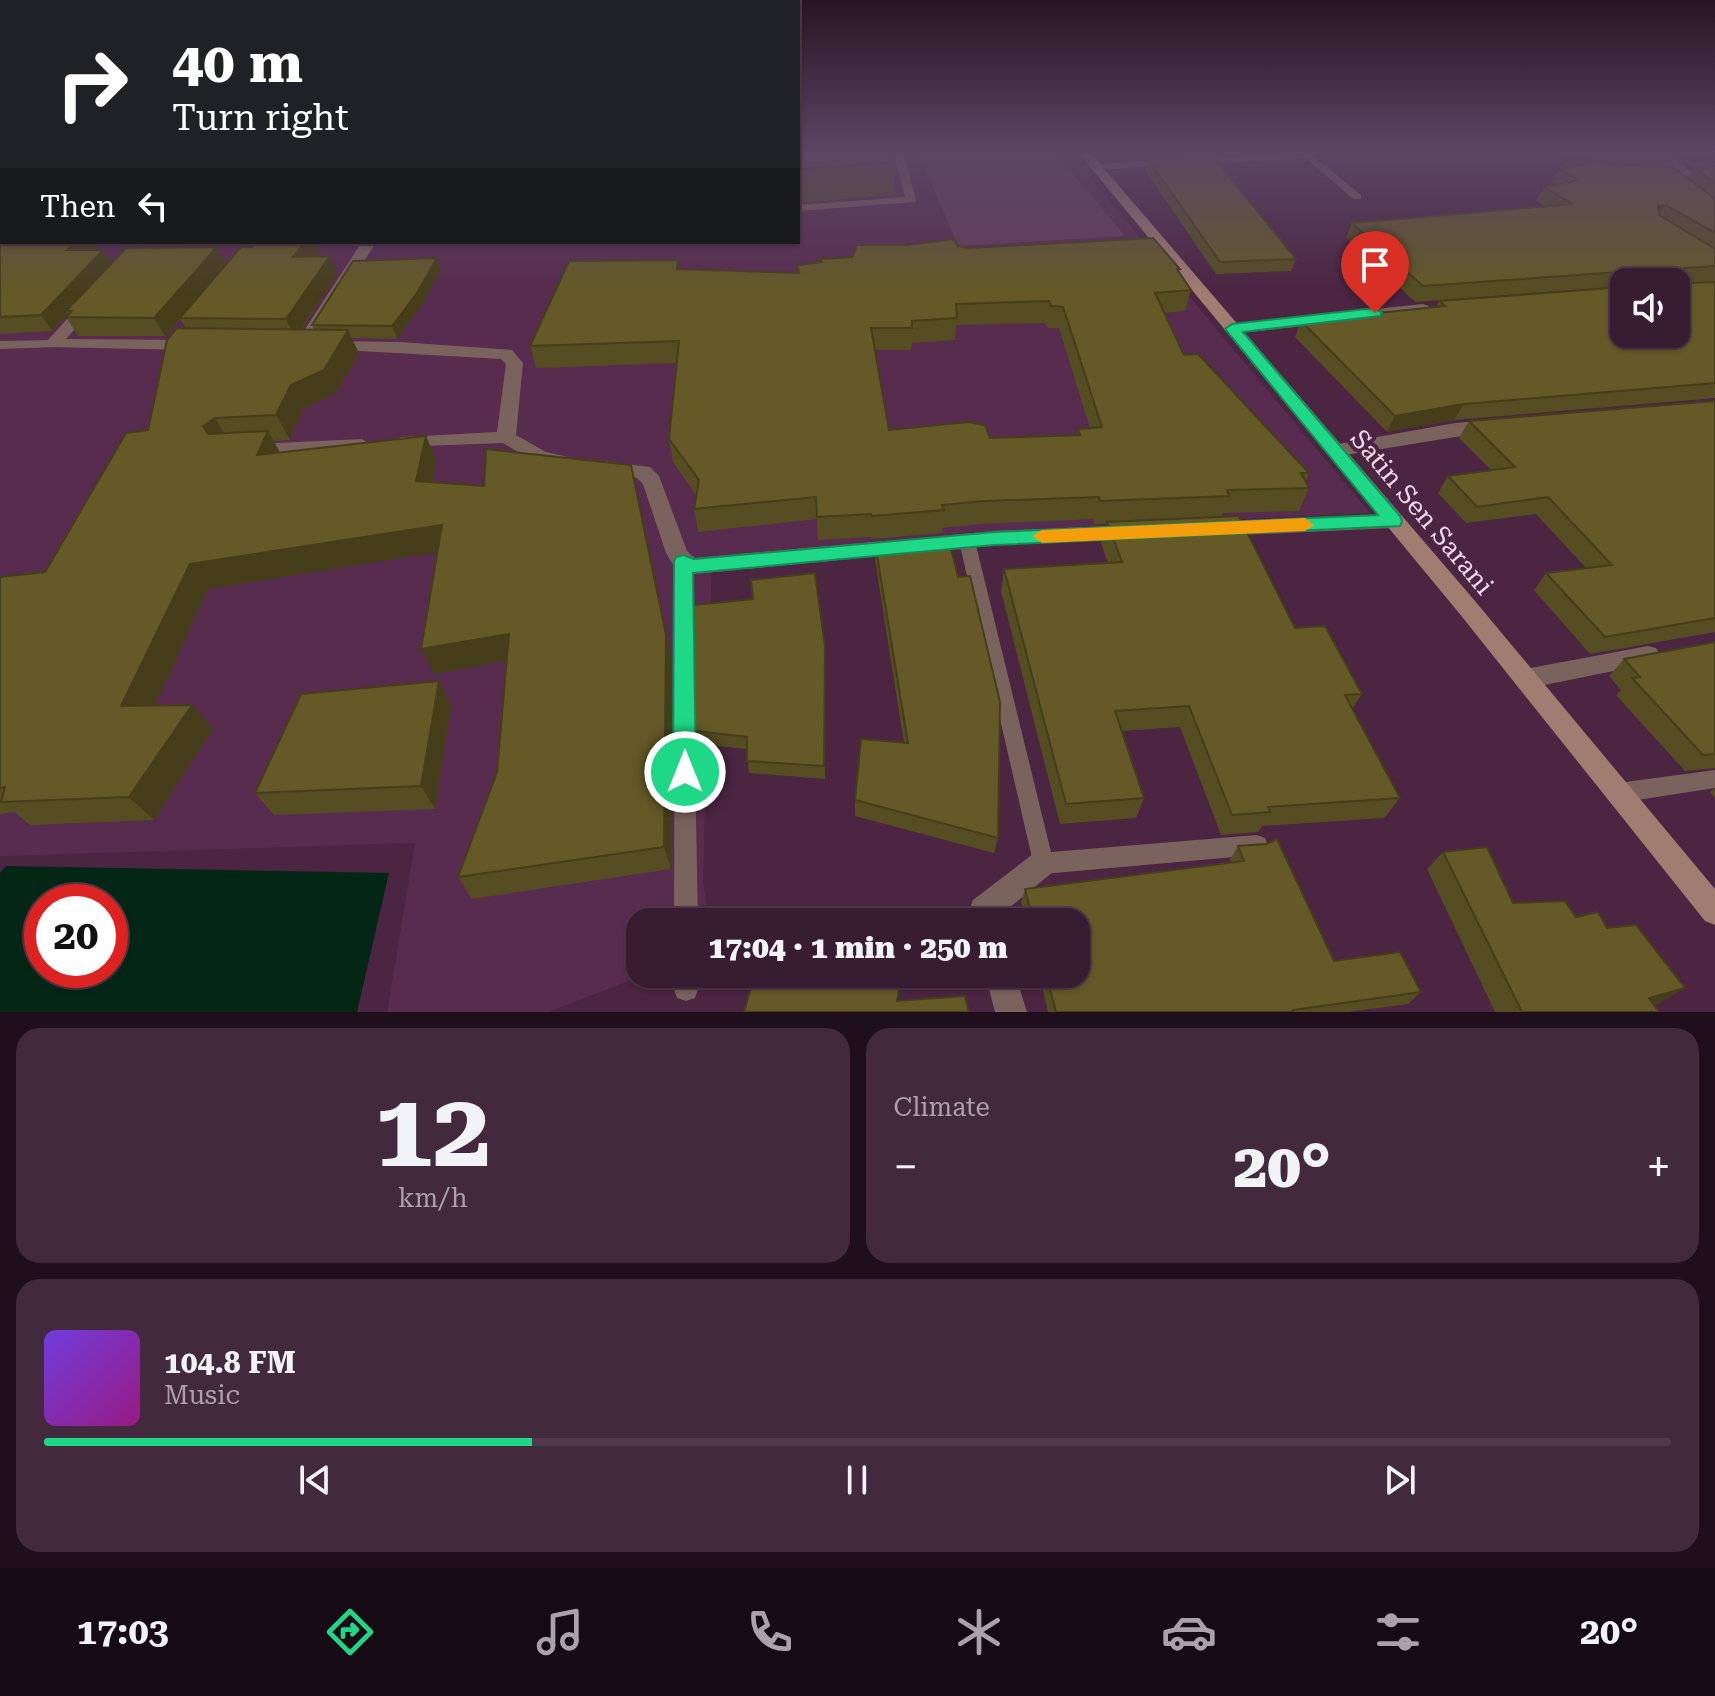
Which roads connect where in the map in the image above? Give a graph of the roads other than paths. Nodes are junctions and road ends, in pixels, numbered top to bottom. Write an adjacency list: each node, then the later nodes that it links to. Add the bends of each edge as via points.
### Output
1 (911, 198): 3 (lane)
2 (1120, 198): 7 (main road, Satin Sen Sarani, via 1160,252)
3 (800, 208)
4 (368, 244): 12 (street, via 294,346 506,354 515,363)
5 (105, 287): 8 (street)
6 (1437, 308): 7 (street)
7 (1232, 329): 13 (main road, Satin Sen Sarani)
8 (53, 344): 9 (lane); 10 (street, via 176,339)
9 (0, 345)
10 (215, 345)
11 (1517, 424): 13 (street, via 1455,429)
12 (506, 437): 14 (street); 19 (street, via 541,458 643,472 652,481)
13 (1333, 451): 15 (main road, Satin Sen Sarani)
14 (230, 452)
15 (1393, 521): 16 (street); 21 (main road, Satin Sen Sarani)
16 (1201, 529)
17 (1153, 531): 18 (street)
18 (967, 541): 19 (street, via 694,566); 25 (lane)
19 (683, 562): 26 (lane)
20 (1674, 650): 21 (street)
21 (1525, 679): 23 (main road, Satin Sen Sarani)
22 (1715, 779): 23 (lane)
23 (1618, 793): 28 (main road, Satin Sen Sarani)
24 (1257, 845): 25 (lane)
25 (1043, 863): 27 (street)
26 (686, 908)
27 (986, 908)
28 (1715, 911)
29 (1004, 988): 30 (street)
30 (1011, 1012)

